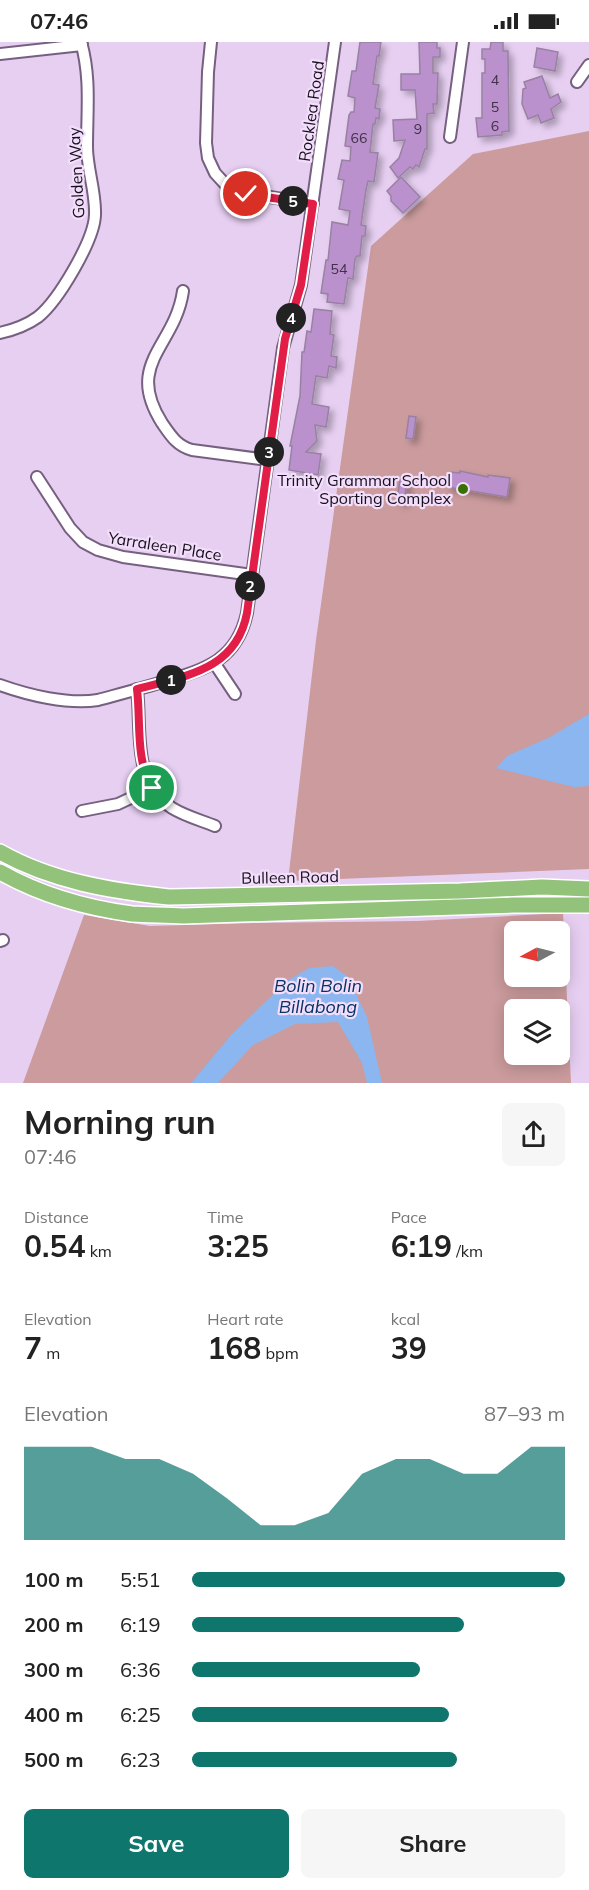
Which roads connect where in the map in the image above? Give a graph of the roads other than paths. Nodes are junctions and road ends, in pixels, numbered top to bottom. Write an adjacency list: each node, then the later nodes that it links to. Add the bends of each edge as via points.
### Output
1 (211, 42): 9 (street, via 207,143 215,173 239,192)
2 (335, 42): 9 (street, Rocklea Road)
3 (463, 42): 8 (street)
4 (82, 44): 5 (street); 11 (street, Golden Way, via 88,71 87,150 95,205 92,230 60,291 46,309 25,324)
5 (0, 54)
6 (589, 65): 7 (street)
7 (577, 81)
8 (450, 138)
9 (313, 204): 12 (street, Rocklea Road, via 301,285 285,339)
10 (183, 291): 12 (street, via 178,313 148,374 154,410 173,440 182,446)
11 (0, 333)
12 (268, 460): 14 (street, Rocklea Road)
13 (37, 477): 14 (street, Yarraleen Place, via 76,536 104,553)
14 (252, 575): 15 (street, Rocklea Road, via 241,632 230,651)
15 (215, 663): 17 (street, Rocklea Road); 18 (street)
16 (0, 685): 17 (street, Rocklea Road, via 75,702)
17 (137, 689): 19 (street, via 141,757)
18 (235, 694)
19 (152, 788): 20 (street, via 118,804); 21 (street, via 173,808)
20 (81, 811)
21 (215, 826)
22 (0, 852): 24 (highway, Bulleen Road, via 33,868 83,884 169,897)
23 (0, 872): 25 (highway, via 90,906 142,914)
24 (589, 889)
25 (589, 905)

